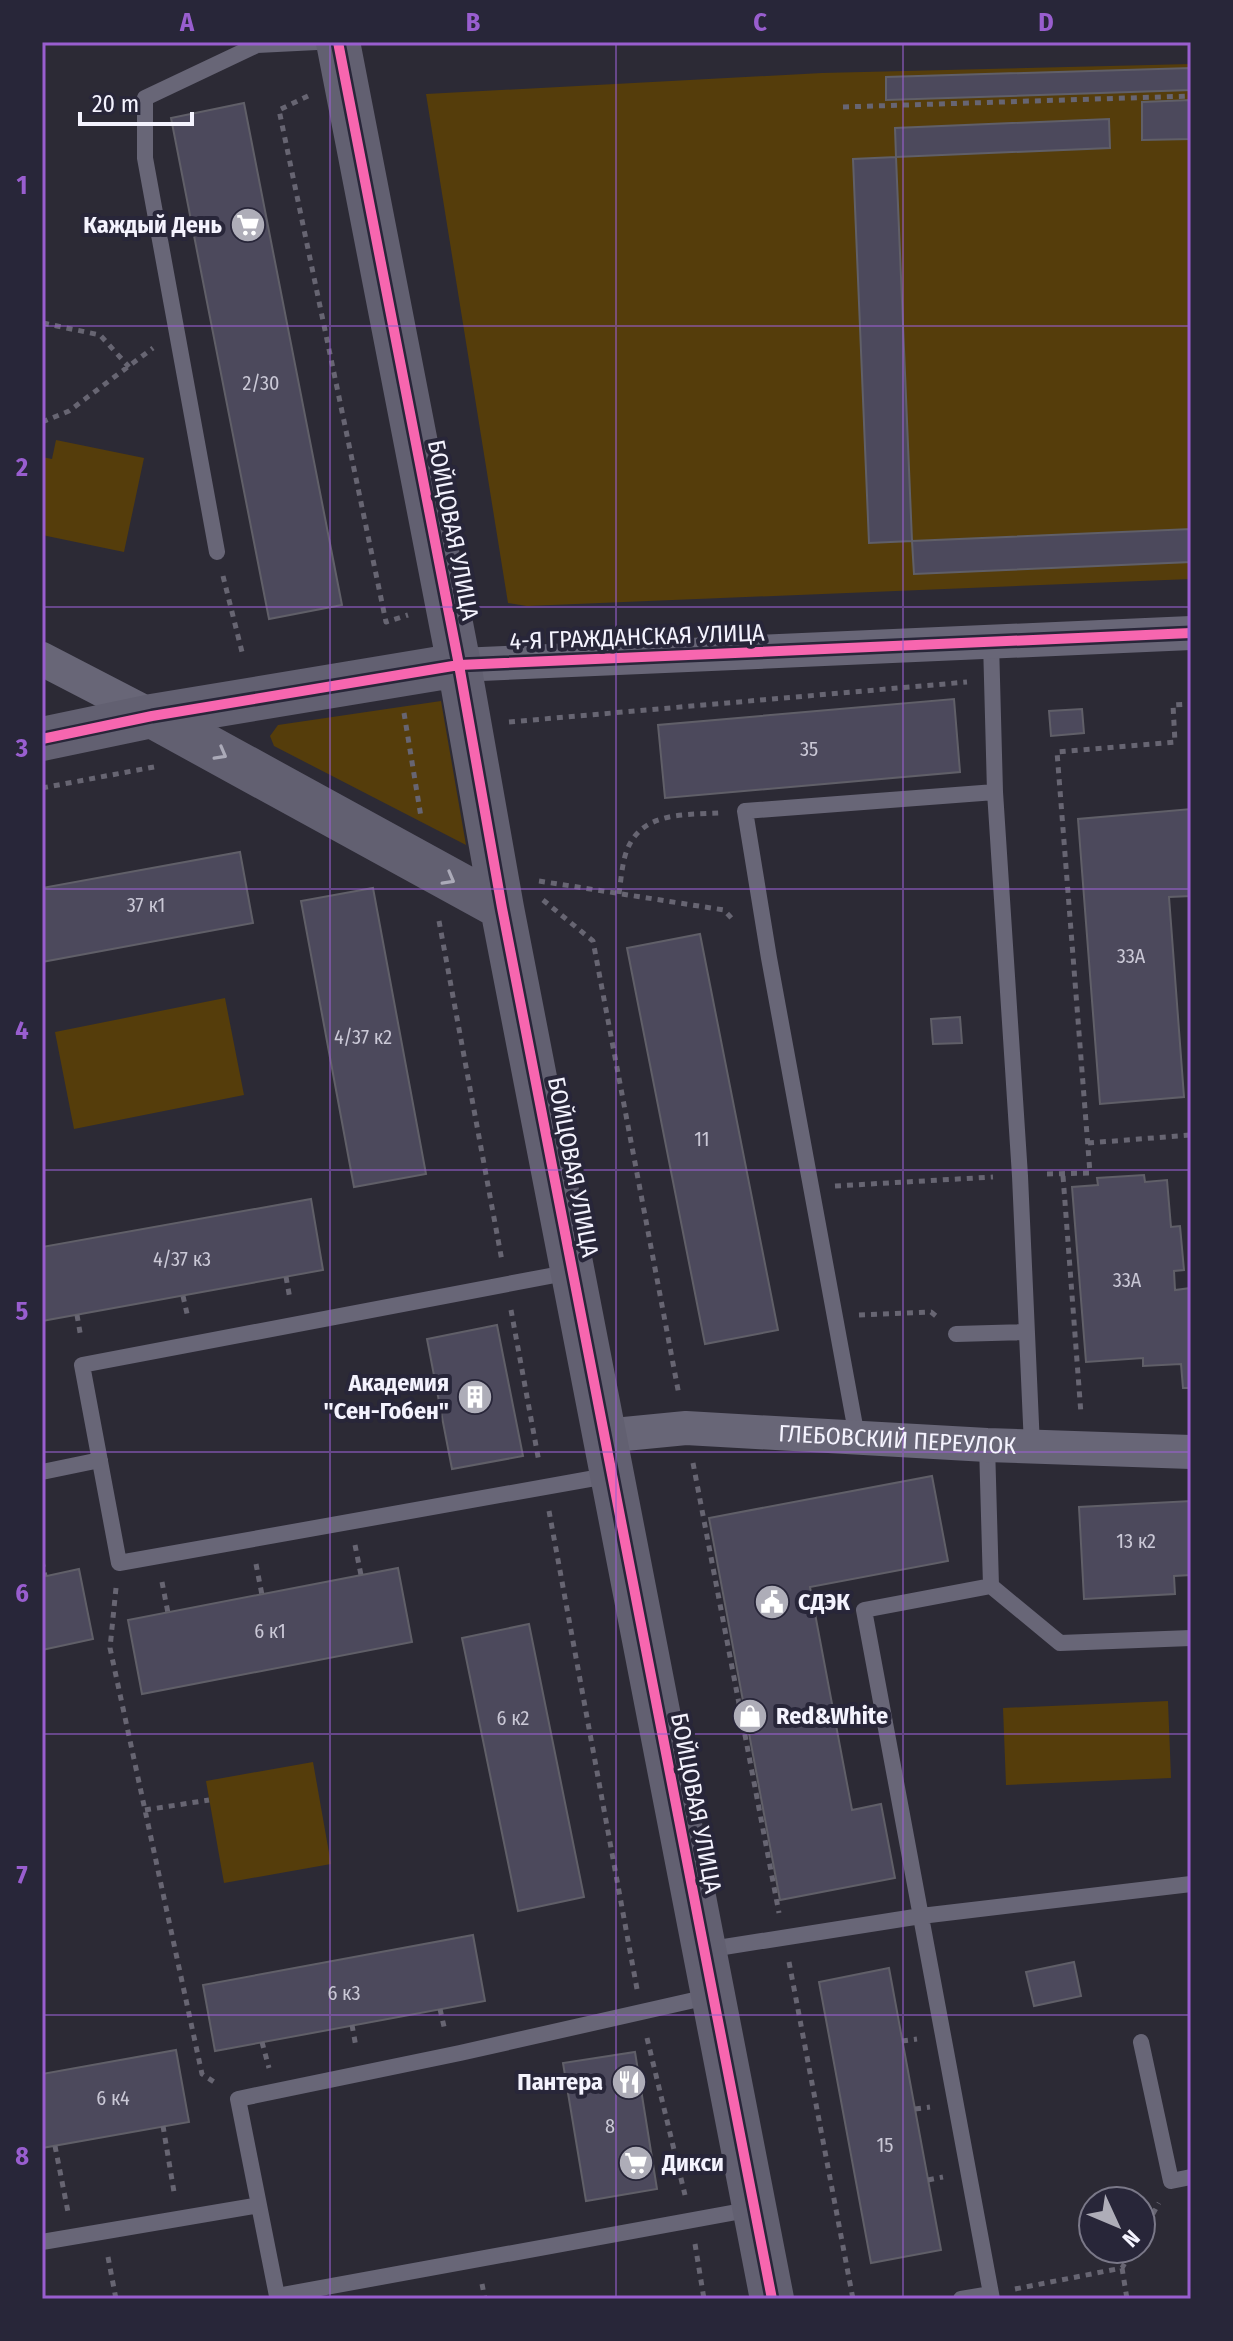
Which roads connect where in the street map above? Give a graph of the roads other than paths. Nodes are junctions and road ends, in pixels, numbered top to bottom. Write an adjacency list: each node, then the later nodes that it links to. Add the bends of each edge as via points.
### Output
1 (317, 42): 3 (lane)
2 (338, 42): 8 (street, БОЙЦОВАЯ УЛИЦА)
3 (254, 44): 4 (lane, via 145,98 145,158)
4 (217, 552)
5 (1191, 633): 6 (street, 4-Я ГРАЖДАНСКАЯ УЛИЦА)
6 (991, 642): 8 (street, 4-Я ГРАЖДАНСКАЯ УЛИЦА); 11 (lane)
7 (42, 659): 9 (street)
8 (459, 665): 9 (street, 4-Я ГРАЖДАНСКАЯ УЛИЦА); 12 (street, БОЙЦОВАЯ УЛИЦА)
9 (152, 716): 10 (street, 4-Я ГРАЖДАНСКАЯ УЛИЦА); 12 (street, one-way to 12)
10 (42, 739)
11 (995, 792): 14 (lane); 16 (lane, via 745,811)
12 (522, 904): 13 (street, БОЙЦОВАЯ УЛИЦА)
13 (573, 1272): 20 (street, БОЙЦОВАЯ УЛИЦА); 21 (lane, via 82,1365)
14 (1027, 1332): 15 (lane); 18 (lane)
15 (956, 1334)
16 (857, 1437): 17 (street, ГЛЕБОВСКИЙ ПЕРЕУЛОК); 20 (street, ГЛЕБОВСКИЙ ПЕРЕУЛОК, via 686,1428)
17 (987, 1445): 18 (street, ГЛЕБОВСКИЙ ПЕРЕУЛОК); 23 (lane)
18 (1032, 1446): 19 (street, ГЛЕБОВСКИЙ ПЕРЕУЛОК)
19 (1191, 1452)
20 (608, 1456): 21 (lane, via 544,1487 119,1563); 27 (street, БОЙЦОВАЯ УЛИЦА)
21 (100, 1460): 22 (lane)
22 (42, 1472)
23 (991, 1586): 24 (lane, via 1060,1643); 26 (lane, via 864,1610)
24 (1191, 1638)
25 (1191, 1884): 26 (lane)
26 (921, 1916): 27 (lane); 34 (lane)
27 (704, 1950): 28 (street, БОЙЦОВАЯ УЛИЦА)
28 (713, 1995): 31 (lane, via 238,2099); 32 (street, БОЙЦОВАЯ УЛИЦА)
29 (1141, 2042): 30 (lane, via 1171,2181)
30 (1191, 2177)
31 (259, 2205): 32 (lane, via 277,2296); 33 (lane)
32 (754, 2209): 35 (street, БОЙЦОВАЯ УЛИЦА)
33 (42, 2242)
34 (991, 2296): 36 (lane)
35 (772, 2299)
36 (961, 2299)

